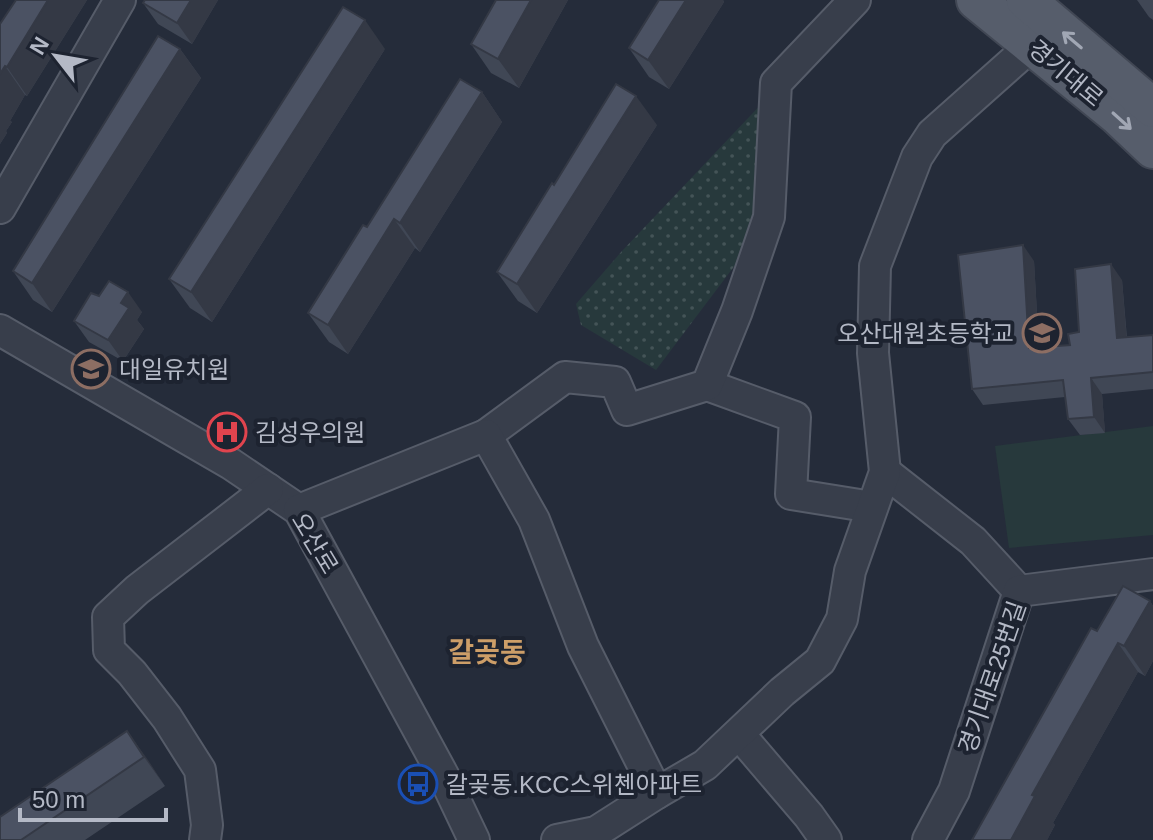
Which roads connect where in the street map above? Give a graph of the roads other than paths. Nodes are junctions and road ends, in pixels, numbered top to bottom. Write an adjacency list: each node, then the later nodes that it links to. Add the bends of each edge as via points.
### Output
1 (120, 0): 9 (street)
2 (855, 0): 11 (street, via 776,83 769,217)
3 (976, 0): 6 (main road, 경기대로)
4 (1019, 0): 6 (street)
5 (1026, 0): 7 (main road, 경기대로, one-way to 5)
6 (1025, 39): 8 (main road, 경기대로, one-way to 8); 13 (street, via 1023,53 932,134 917,157 875,266 873,353)
7 (1153, 108)
8 (1153, 149)
9 (0, 208)
10 (0, 330): 14 (street, 오산로)
11 (707, 385): 12 (street, via 627,410 615,382 565,377); 15 (street, via 795,417 791,494)
12 (486, 435): 16 (street); 20 (street, via 534,520 583,646)
13 (885, 472): 15 (street); 18 (street, via 973,541)
14 (268, 489): 16 (street, 오산로); 21 (street, via 108,617 109,650 167,718 200,770)
15 (872, 507): 19 (street, via 850,571 842,619 820,661)
16 (299, 510): 22 (street, 오산로)
17 (1153, 574): 18 (street, 경기대로25번길)
18 (1019, 591): 25 (street, 경기대로25번길, via 954,791)
19 (739, 734): 20 (street, via 705,765); 24 (street)
20 (657, 793): 23 (street, via 596,832)
21 (205, 840)
22 (474, 840)
23 (557, 840)
24 (826, 840)
25 (928, 840)

